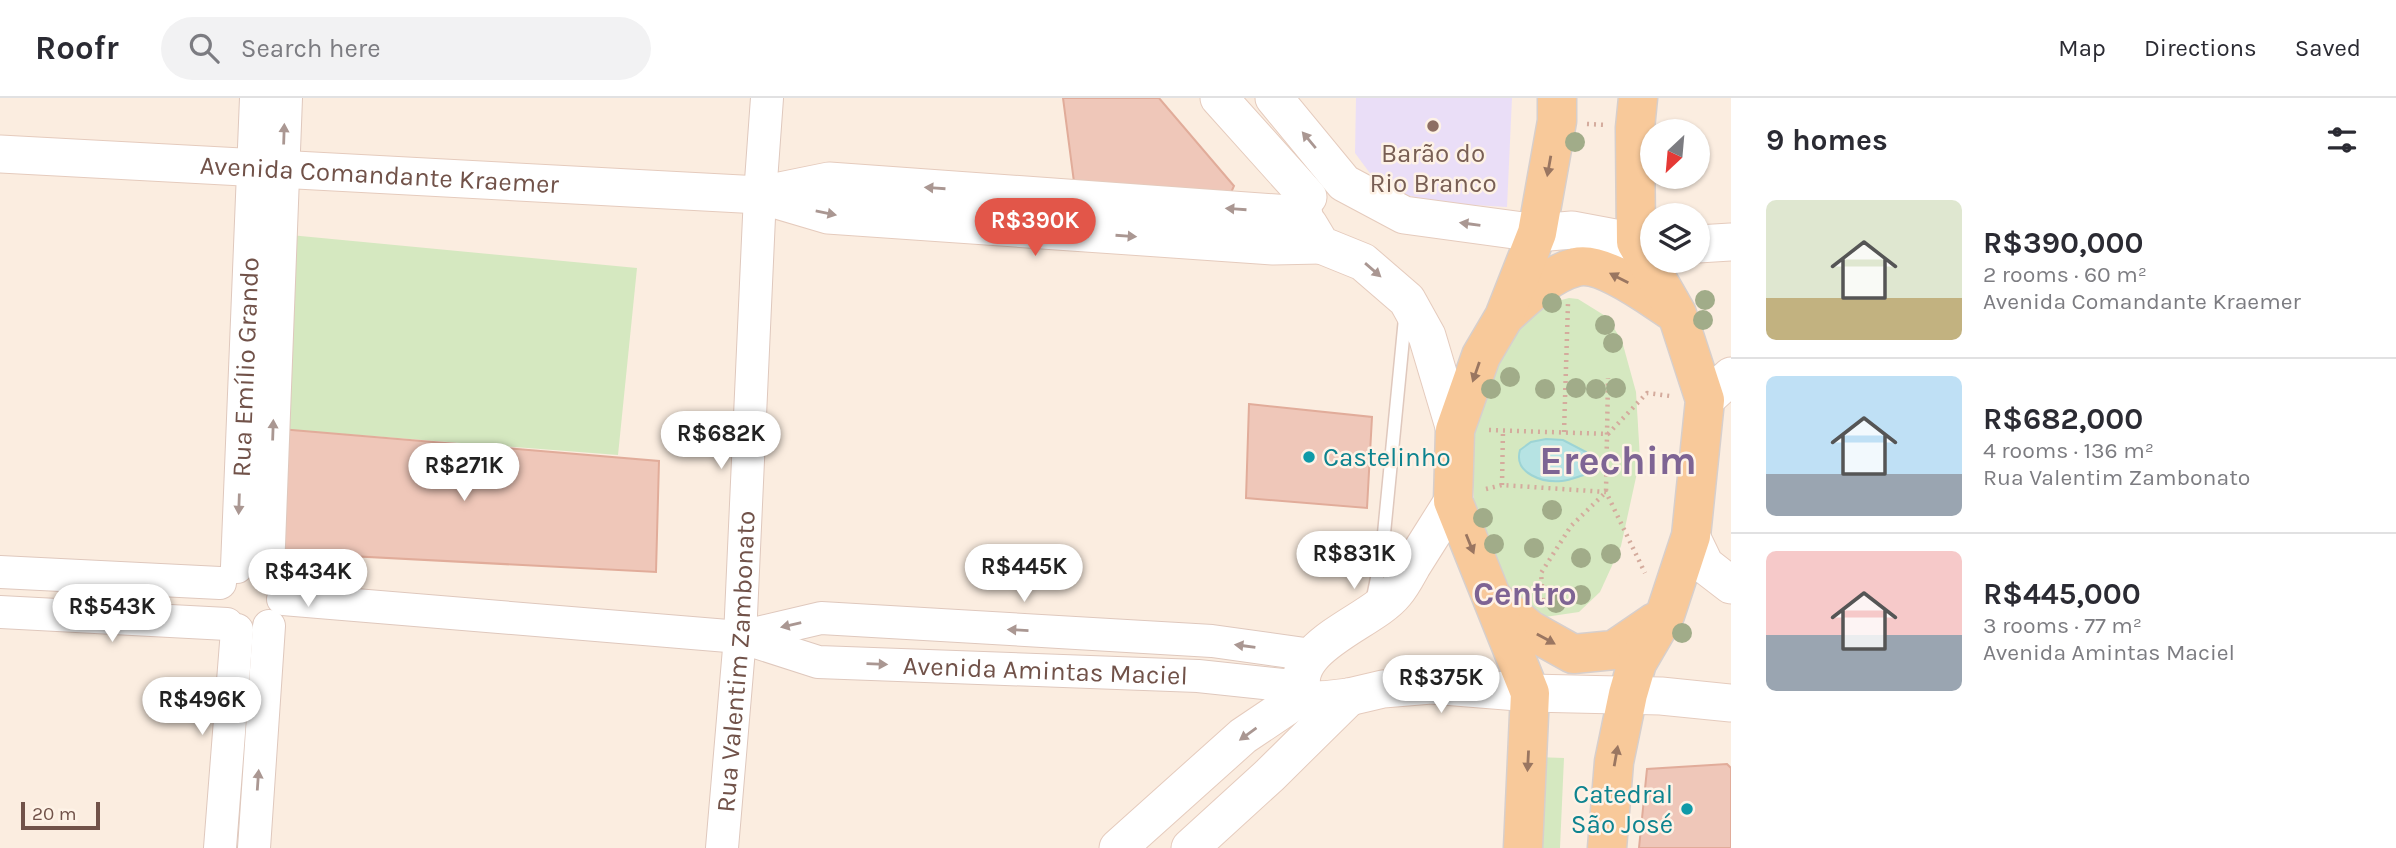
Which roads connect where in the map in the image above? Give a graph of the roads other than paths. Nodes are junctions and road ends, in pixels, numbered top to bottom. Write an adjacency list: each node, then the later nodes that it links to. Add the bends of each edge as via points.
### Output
1 (256, 98): 9 (street)
2 (286, 98): 9 (street, one-way to 2)
3 (767, 98): 11 (street, Rua Valentim Zambonato)
4 (1219, 98): 13 (main road)
5 (1274, 98): 10 (main road, one-way to 5)
6 (1557, 110): 14 (main road, one-way to 14)
7 (1637, 113): 12 (main road)
8 (0, 154): 9 (main road, Avenida Comandante Kraemer)
9 (268, 168): 11 (main road, Avenida Comandante Kraemer); 19 (street, Rua Emílio Grando)
10 (1345, 183): 13 (main road, Avenida Comandante Kraemer, via 1322,187); 14 (main road, one-way to 10, via 1404,215)
11 (760, 195): 13 (main road, Avenida Comandante Kraemer, via 829,181); 38 (street, Rua Valentim Zambonato)
12 (1642, 203)
13 (1311, 219): 20 (main road, one-way to 20)
14 (1537, 233): 15 (main road, via 1572,230); 22 (main road)
15 (1640, 241)
16 (1731, 242): 17 (main road)
17 (1710, 243)
18 (1658, 273): 21 (main road)
19 (263, 293): 27 (street, Rua Emílio Grando, one-way to 19); 29 (street, Rua Emílio Grando, one-way to 29)
20 (1407, 300): 24 (main road, via 1427,335); 34 (lane, via 1382,554)
21 (1677, 314): 22 (main road, one-way to 22, via 1616,275 1579,266 1562,272); 23 (main road)
22 (1504, 317): 24 (main road, one-way to 24, via 1481,356)
23 (1718, 388): 26 (main road)
24 (1455, 430): 25 (main road)
25 (1453, 501): 31 (main road, one-way to 31); 34 (main road, via 1395,594)
26 (1691, 536): 30 (main road, via 1704,565); 35 (main road)
27 (268, 571): 29 (street, via 248,565); 32 (street, via 276,578)
28 (0, 572): 29 (street)
29 (228, 575): 37 (street, via 216,593 216,605)
30 (1731, 585)
31 (1492, 598): 35 (main road, one-way to 35, via 1530,630 1573,654 1614,650); 40 (main road)
32 (283, 599): 36 (street); 38 (street, Avenida Amintas Maciel)
33 (0, 612): 37 (street)
34 (1370, 615): 39 (main road, via 1338,632)
35 (1665, 615): 41 (main road, via 1637,663)
36 (269, 626): 37 (street, via 248,632); 45 (street, one-way to 36)
37 (232, 627): 44 (street)
38 (740, 637): 39 (street, Avenida Amintas Maciel, one-way to 39, via 818,662); 39 (street, Avenida Amintas Maciel, one-way to 38, via 1212,641 821,618); 46 (street, Rua Valentim Zambonato)
39 (1306, 679): 42 (main road, Avenida Amintas Maciel, via 1312,699); 47 (main road, one-way to 47)
40 (1530, 693): 41 (main road, Avenida Amintas Maciel); 42 (main road, Avenida Amintas Maciel, via 1431,685 1382,688); 49 (main road, one-way to 49)
41 (1628, 694): 43 (main road, Avenida Amintas Maciel); 50 (main road, one-way to 41, via 1614,762)
42 (1349, 697): 48 (main road)
43 (1731, 703)
44 (220, 848)
45 (254, 848)
46 (722, 848)
47 (1118, 848)
48 (1190, 848)
49 (1523, 848)
50 (1607, 848)

